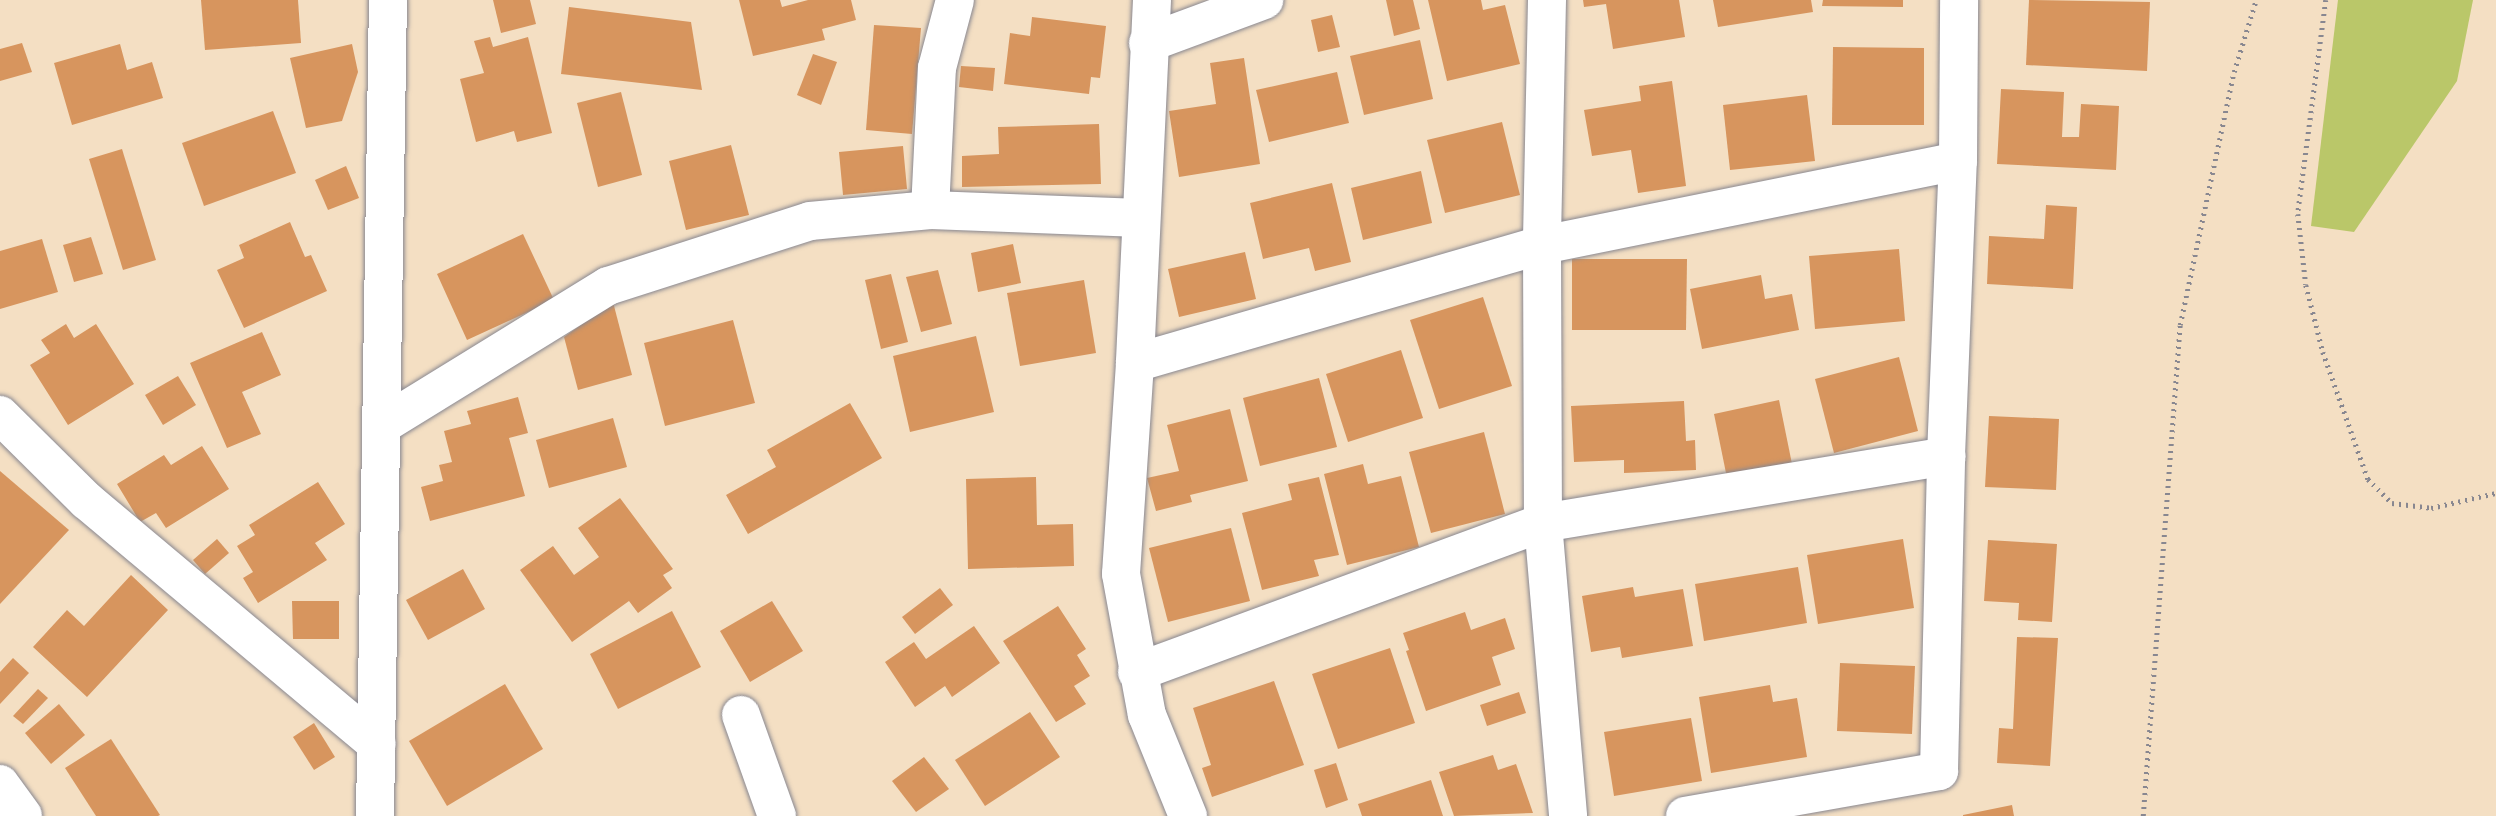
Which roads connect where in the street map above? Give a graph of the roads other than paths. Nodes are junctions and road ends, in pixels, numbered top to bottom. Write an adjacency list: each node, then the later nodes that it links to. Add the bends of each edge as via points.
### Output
1 (388, 0): 14 (street)
2 (955, 0): 9 (street, via 937,68)
3 (1152, 0): 7 (street)
4 (1264, 0): 7 (street)
5 (1547, 0): 11 (street)
6 (1959, 0): 8 (street)
7 (1148, 43): 10 (street)
8 (1958, 161): 11 (street); 15 (street)
9 (930, 210): 10 (street); 14 (street, via 810,221 608,286)
10 (1141, 218): 12 (street)
11 (1542, 245): 12 (street); 16 (street)
12 (1135, 363): 17 (street, via 1121,574)
13 (0, 415): 19 (street, via 87,501)
14 (382, 425): 19 (street)
15 (1946, 456): 16 (street); 21 (street, via 1939,771)
16 (1543, 523): 17 (street); 26 (street)
17 (1137, 672): 25 (street, via 1147,715)
18 (741, 715): 24 (street)
19 (377, 744): 23 (street)
20 (0, 784): 22 (street)
21 (1743, 812): 27 (street)
22 (23, 816)
23 (375, 816)
24 (777, 816)
25 (1188, 816)
26 (1568, 816)
27 (1685, 816)

